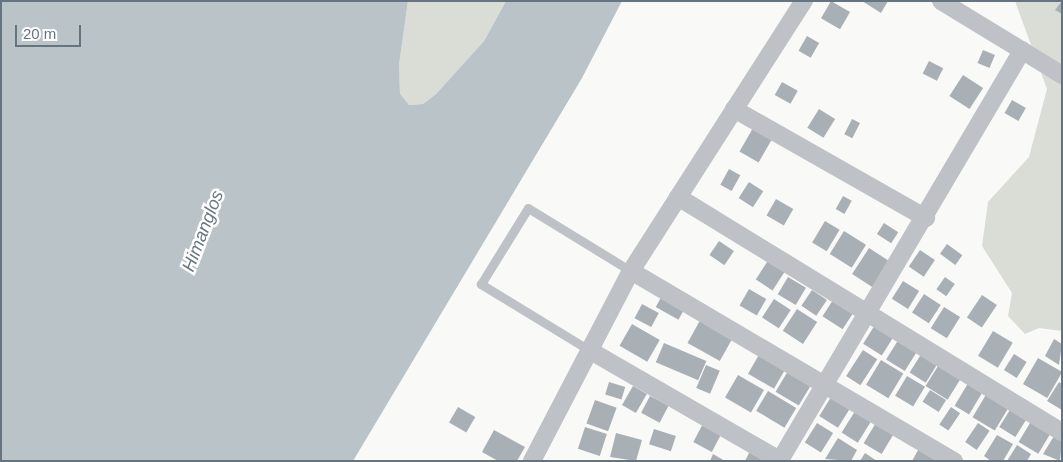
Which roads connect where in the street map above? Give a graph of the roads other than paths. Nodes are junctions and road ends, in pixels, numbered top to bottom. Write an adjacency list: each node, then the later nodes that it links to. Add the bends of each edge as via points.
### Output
1 (804, 1): 5 (street)
2 (941, 1): 3 (street)
3 (1022, 50): 4 (street); 7 (street)
4 (1062, 75)
5 (734, 110): 6 (street); 7 (street)
6 (678, 197): 8 (street); 9 (street)
7 (926, 218): 9 (street)
8 (631, 270): 10 (street); 10 (lane, via 528,208 481,284); 11 (street)
9 (868, 311): 11 (street); 12 (street)
10 (589, 350): 13 (street); 14 (street)
11 (824, 383): 13 (street); 15 (street)
12 (1062, 432)
13 (781, 460)
14 (532, 461)
15 (954, 461)

